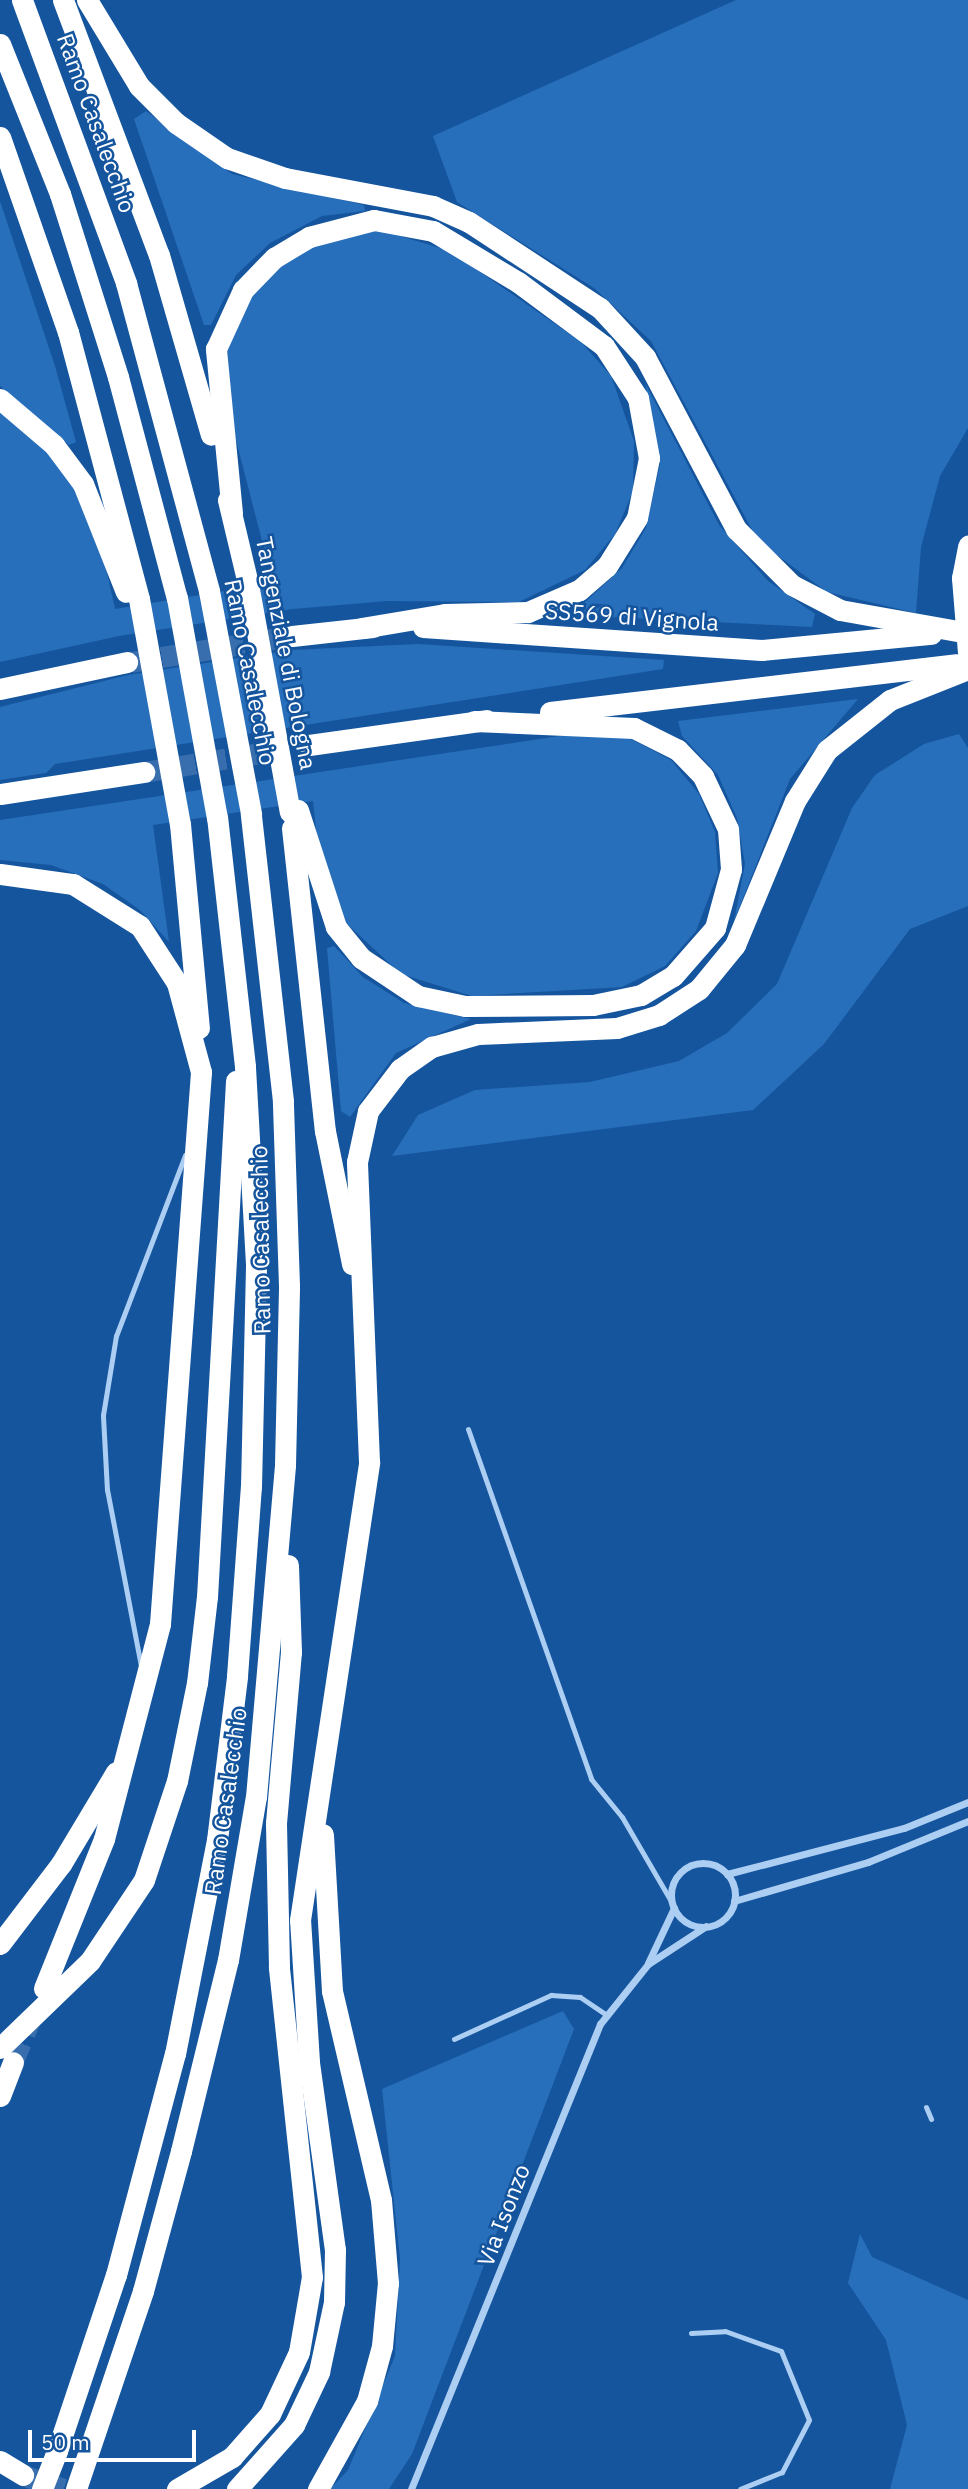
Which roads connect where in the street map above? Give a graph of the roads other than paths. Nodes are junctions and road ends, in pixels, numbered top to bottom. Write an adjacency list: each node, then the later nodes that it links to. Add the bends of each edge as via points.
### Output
1 (22, 0): 31 (highway, Ramo Casalecchio, bridge, via 125,283 209,590 251,814 283,1101 289,1286)
2 (63, 0): 7 (highway, Tangenziale di Bologna, via 159,255)
3 (87, 0): 11 (highway, via 139,86 218,153 285,178 433,206 469,222 600,308 645,357 737,529 792,585 840,610)
4 (0, 44): 26 (highway, Ramo Casalecchio, bridge, via 60,194 110,351 177,598 217,818)
5 (0, 137): 9 (highway, via 68,332)
6 (0, 399): 9 (highway, via 54,445 83,484)
7 (232, 513): 10 (highway, via 216,349 243,290 274,258 309,237 374,220 433,231 518,282 604,346 638,398 649,458 637,518 607,566 579,590 528,612 445,614); 24 (highway, Tangenziale di Bologna, bridge)
8 (968, 546): 13 (highway, bridge, via 962,578)
9 (134, 599): 27 (highway, bridge, via 158,691 180,824)
10 (361, 628): 11 (highway, SS569 di Vignola, via 761,650); 12 (highway, SS569 di Vignola)
11 (963, 630)
12 (292, 636)
13 (968, 653)
14 (127, 662): 17 (highway)
15 (968, 663): 18 (highway)
16 (968, 669): 29 (highway, via 890,700 827,750 795,801 735,945 712,976 679,1003 617,1028 454,1039 414,1057 388,1081 368,1111 357,1162)
17 (0, 689)
18 (474, 721): 19 (highway); 24 (highway, via 634,728 678,750 703,776 728,829 731,869 715,928 673,976 641,995 593,1005 466,1006 418,996 361,958 336,927)
19 (309, 745)
20 (144, 772): 21 (highway)
21 (46, 786): 22 (highway); 23 (highway)
22 (0, 794)
23 (0, 801)
24 (294, 811): 29 (highway, Tangenziale di Bologna, via 325,1131)
25 (0, 874): 27 (highway, via 74,884 140,926 177,984)
26 (241, 1023): 46 (highway, bridge, via 208,1585 197,1683 177,1781 144,1880 90,1961); 53 (highway, Ramo Casalecchio, bridge, via 256,1344 246,1564 229,1748 175,2054 119,2263)
27 (201, 1072): 28 (highway)
28 (195, 1129): 32 (highway, via 179,1434 160,1624); 32 (lane, via 116,1336 103,1415 109,1502)
29 (367, 1338): 34 (highway, via 369,1442 357,1571)
30 (468, 1429): 39 (lane, via 591,1779 622,1817)
31 (285, 1465): 54 (highway, Ramo Casalecchio, via 256,1797 228,1960 157,2243); 55 (highway, via 291,1652 276,1823 278,1931 312,2277 299,2353 270,2414 232,2457)
32 (146, 1686): 33 (highway)
33 (136, 1735): 41 (highway, via 61,1864); 43 (highway, via 104,1839)
34 (323, 1751): 56 (highway, via 300,1959 335,2250 334,2302 319,2372 294,2426); 57 (highway, via 328,1955 381,2200 388,2283 382,2346 367,2400)
35 (968, 1802): 37 (street, via 904,1828)
36 (968, 1821): 38 (street, via 868,1862)
37 (727, 1874): 38 (street); 39 (street, via 704,1863 685,1868 673,1884)
38 (734, 1901): 40 (street, via 724,1918)
39 (673, 1906): 40 (street, via 687,1922); 42 (street)
40 (706, 1926): 42 (street)
41 (0, 1944)
42 (648, 1964): 44 (street, Via Isonzo)
43 (44, 1988)
44 (607, 2015): 45 (lane, via 580,1997 551,1995); 58 (street, Via Isonzo, via 580,2064 457,2386)
45 (454, 2039)
46 (7, 2055): 47 (highway)
47 (0, 2096)
48 (926, 2106): 49 (lane)
49 (931, 2119)
50 (691, 2333): 59 (lane, via 725,2331 781,2351 808,2420 782,2472)
51 (0, 2461): 52 (highway)
52 (23, 2475)
53 (43, 2489)
54 (76, 2489)
55 (177, 2489)
56 (237, 2489)
57 (318, 2489)
58 (411, 2489)
59 (740, 2489)

